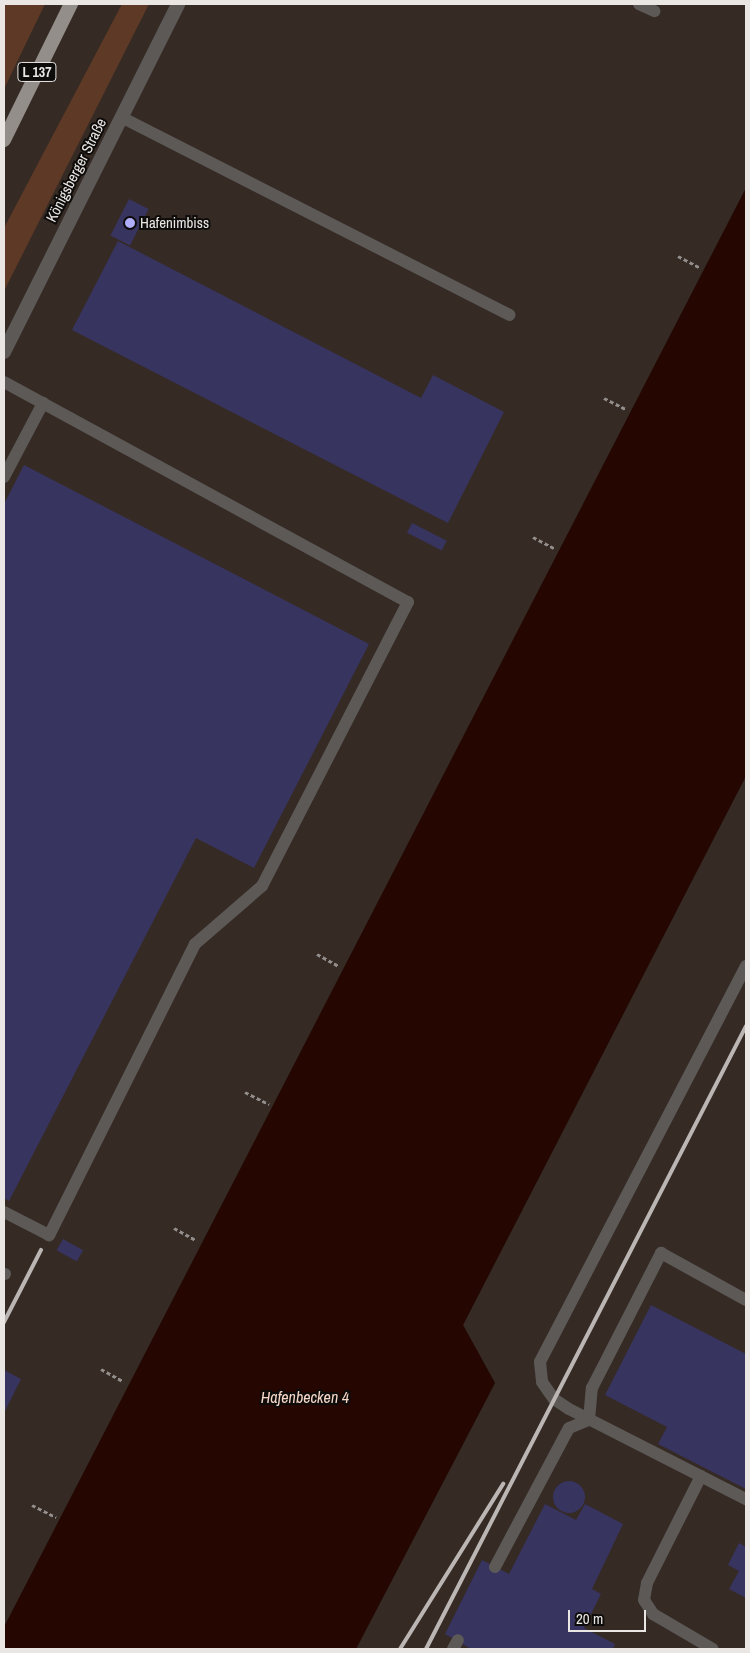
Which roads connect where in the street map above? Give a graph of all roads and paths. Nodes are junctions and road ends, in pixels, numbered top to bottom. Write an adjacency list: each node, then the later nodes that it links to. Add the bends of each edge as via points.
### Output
1 (71, 4): 6 (main road, L 137)
2 (178, 4): 5 (street, Königsberger Straße)
3 (638, 4): 4 (lane)
4 (654, 11)
5 (121, 117): 9 (lane); 10 (street, Königsberger Straße)
6 (4, 140)
7 (678, 256): 8 (path)
8 (700, 267)
9 (510, 315)
10 (4, 352)
11 (4, 382): 13 (lane)
12 (604, 398): 14 (path)
13 (42, 403): 15 (lane); 23 (lane, via 408,602 262,886 195,944 49,1235)
14 (626, 409)
15 (4, 477)
16 (532, 537): 17 (path)
17 (554, 548)
18 (317, 954): 20 (path)
19 (746, 966): 29 (lane, via 540,1362 542,1382 554,1399)
20 (340, 967)
21 (245, 1092): 22 (path)
22 (269, 1104)
23 (4, 1212)
24 (174, 1228): 25 (path)
25 (197, 1241)
26 (746, 1300): 29 (lane, via 661,1253 592,1388)
27 (101, 1369): 28 (path)
28 (124, 1382)
29 (589, 1420): 30 (lane); 34 (lane, via 569,1428)
30 (701, 1476): 31 (lane); 35 (lane, via 647,1583 644,1600 653,1614)
31 (746, 1499)
32 (32, 1505): 33 (path)
33 (56, 1517)
34 (495, 1568)
35 (713, 1649)

